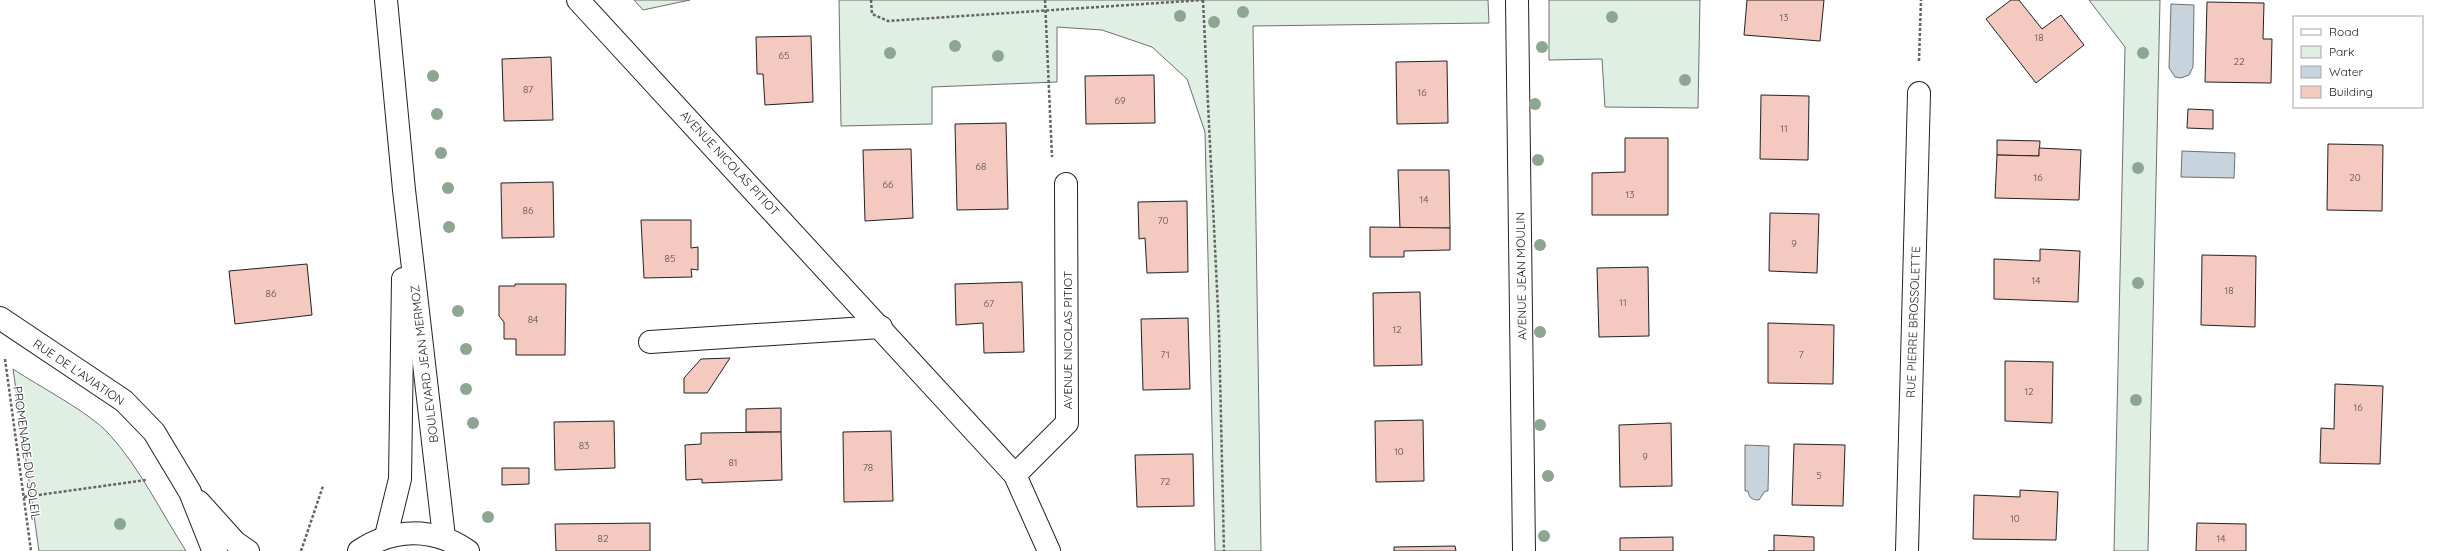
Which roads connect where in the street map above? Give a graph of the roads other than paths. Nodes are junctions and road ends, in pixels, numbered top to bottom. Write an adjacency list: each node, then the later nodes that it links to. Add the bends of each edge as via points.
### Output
1 (386, 0): 6 (street, BOULEVARD JEAN MERMOZ)
2 (578, 0): 8 (street, AVENUE NICOLAS PITIOT)
3 (1517, 0): 19 (street, AVENUE JEAN MOULIN)
4 (1919, 93): 20 (street, RUE PIERRE BROSSOLETTE)
5 (1066, 184): 10 (street, AVENUE NICOLAS PITIOT, via 1067,423)
6 (404, 190): 12 (street, BOULEVARD JEAN MERMOZ, via 400,479); 13 (street, BOULEVARD JEAN MERMOZ)
7 (0, 318): 11 (street, RUE DE L'AVIATION, via 124,401 154,432)
8 (882, 327): 9 (street); 10 (street, AVENUE NICOLAS PITIOT)
9 (650, 342)
10 (1015, 475): 18 (street, AVENUE NICOLAS PITIOT)
11 (190, 492): 14 (street, RUE DE L'AVIATION, via 212,547); 15 (street, RUE DE L'AVIATION, via 235,542)
12 (386, 536): 13 (street, via 415,532); 16 (street)
13 (444, 537): 17 (street)
14 (216, 551)
15 (248, 551)
16 (359, 551)
17 (468, 551)
18 (1049, 551)
19 (1524, 551)
20 (1907, 551)

